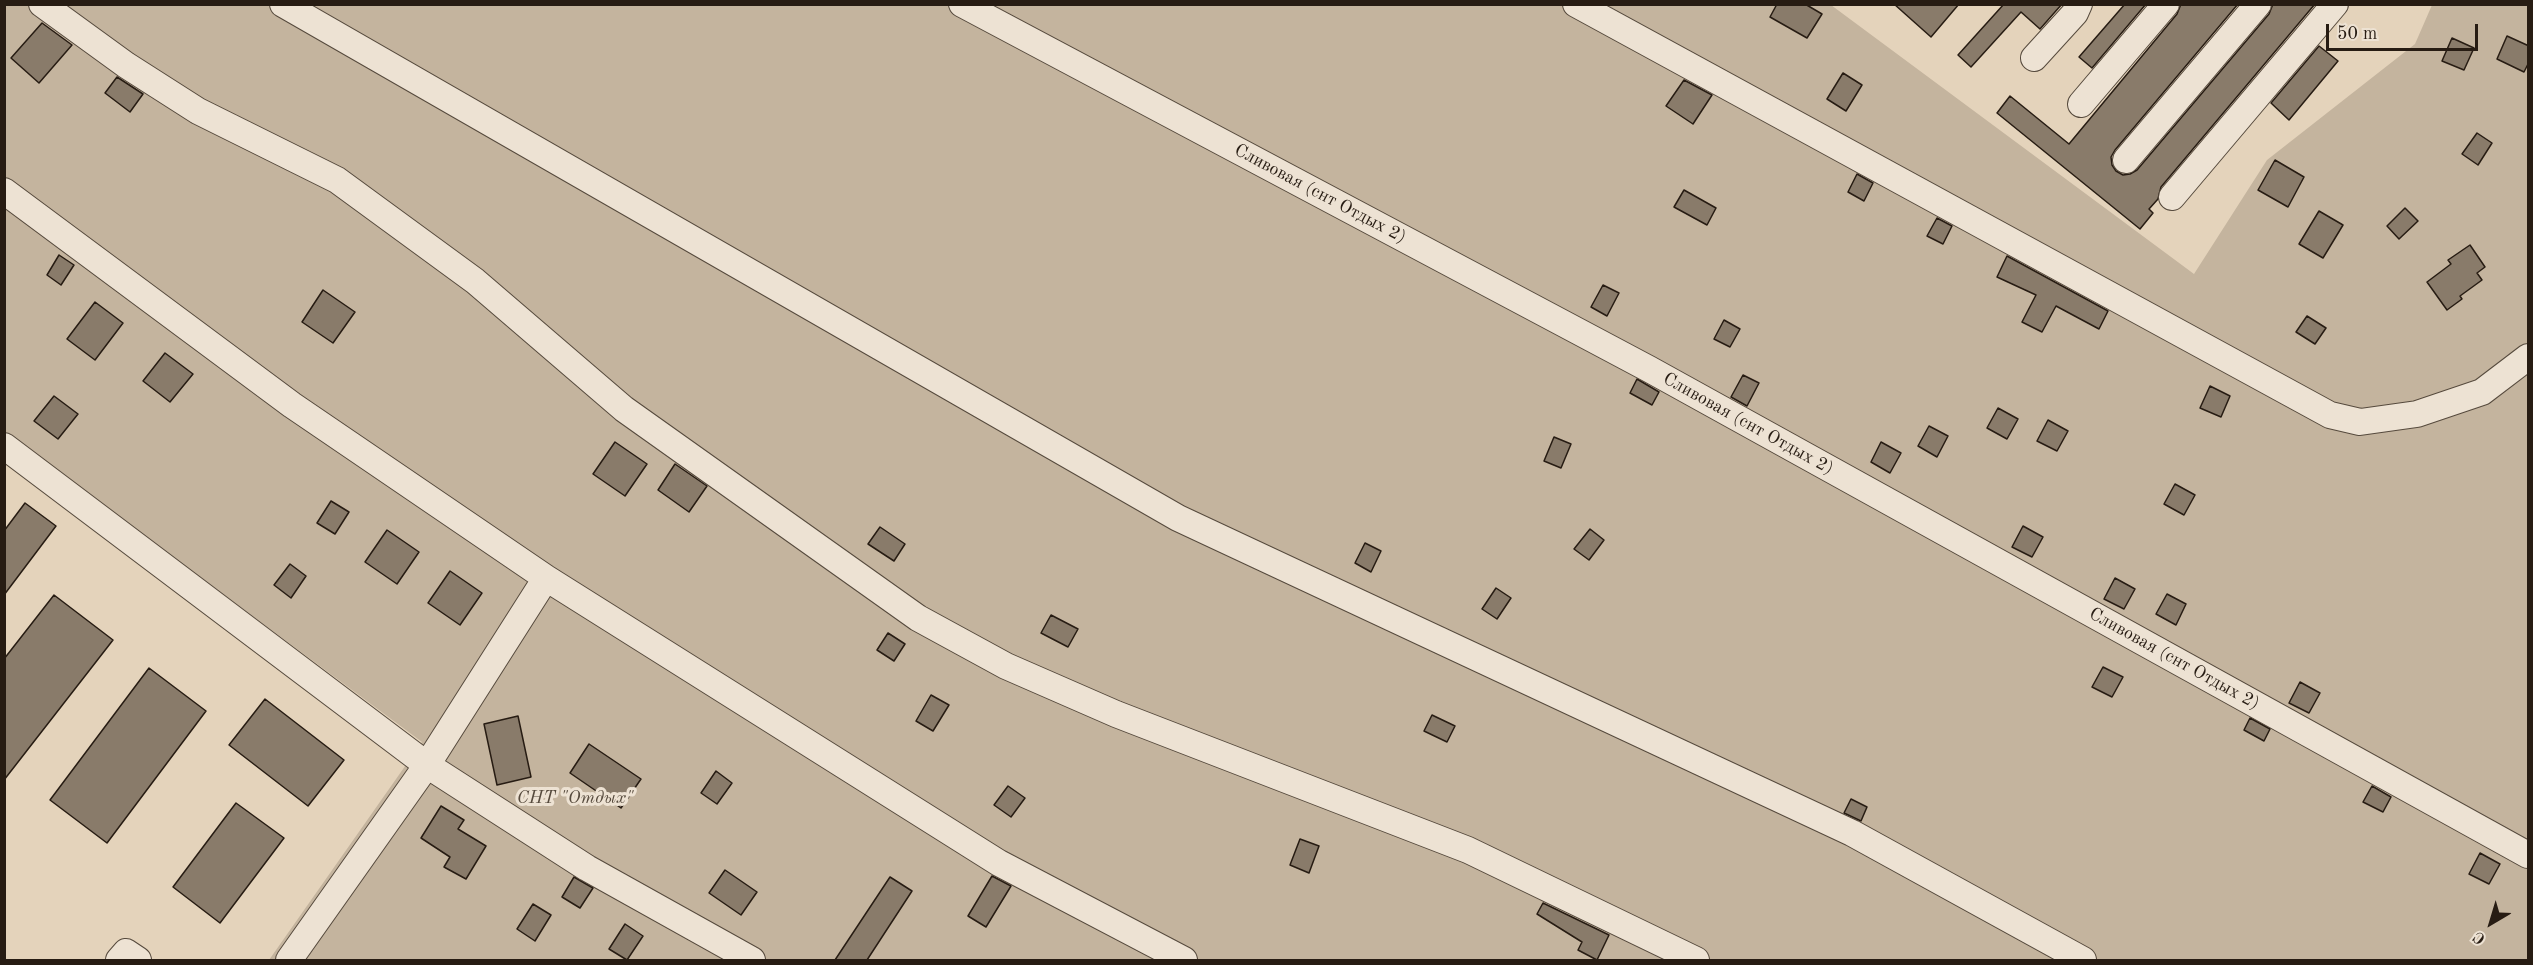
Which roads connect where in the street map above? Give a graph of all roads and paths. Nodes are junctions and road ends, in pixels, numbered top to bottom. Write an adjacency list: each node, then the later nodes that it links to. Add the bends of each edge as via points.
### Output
1 (42, 4): 24 (lane, via 198,111 337,180 475,281 624,409 918,618 1006,666 1116,714 1468,850)
2 (284, 4): 25 (lane, via 1178,518 1852,833)
3 (962, 4): 18 (lane, Сливовая (снт Отдых 2), via 1638,363)
4 (1576, 4): 14 (lane, via 2330,415 2360,422 2417,414 2482,392)
5 (2079, 4): 9 (lane)
6 (2166, 4): 10 (lane)
7 (2258, 4): 11 (lane)
8 (2336, 4): 13 (lane)
9 (2034, 58)
10 (2081, 104)
11 (2126, 160)
12 (4, 191): 16 (lane, via 292,405)
13 (2172, 197)
14 (2529, 357)
15 (4, 446): 17 (lane)
16 (546, 578): 17 (lane); 23 (lane, via 999,863)
17 (427, 765): 21 (lane); 22 (lane, via 586,868)
18 (2529, 855)
19 (119, 960): 20 (lane, via 126,952)
20 (138, 960)
21 (289, 960)
22 (752, 960)
23 (1184, 960)
24 (1696, 960)
25 (2083, 960)

